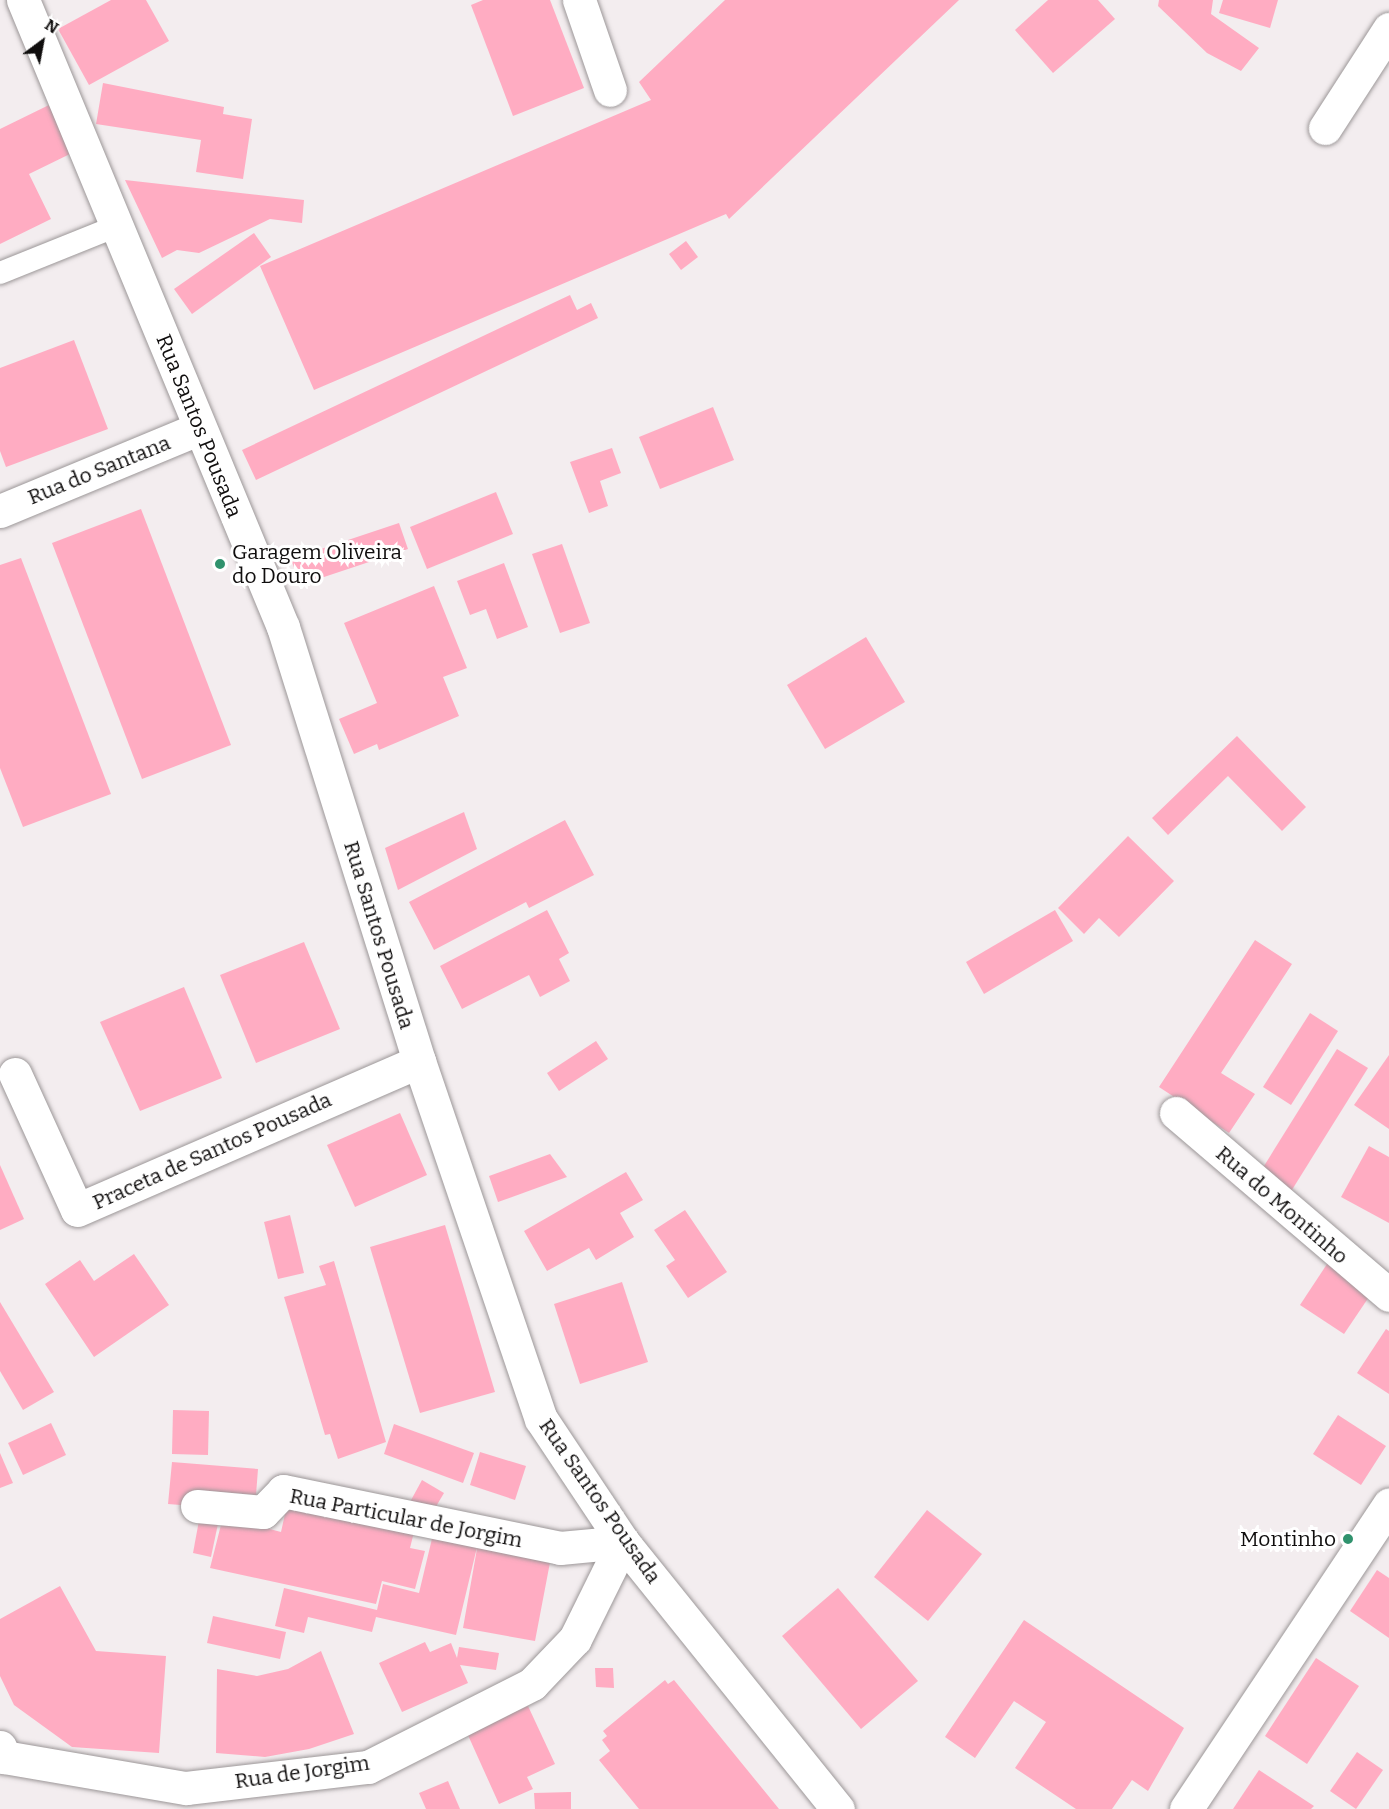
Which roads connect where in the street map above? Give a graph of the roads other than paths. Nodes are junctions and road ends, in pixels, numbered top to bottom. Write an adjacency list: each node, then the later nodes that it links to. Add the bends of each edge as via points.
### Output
1 (24, 0): 6 (street, Rua Santos Pousada)
2 (579, 0): 4 (street)
3 (1389, 29): 5 (street)
4 (610, 90)
5 (1325, 128)
6 (117, 226): 7 (lane); 8 (street, Rua Santos Pousada)
7 (0, 273)
8 (198, 429): 9 (street, Rua do Santana); 10 (street, Rua Santos Pousada, via 283,627)
9 (0, 511)
10 (419, 1061): 11 (street, Praceta de Santos Pousada, via 77,1210); 16 (street, Rua Santos Pousada, via 541,1419)
11 (15, 1074)
12 (1176, 1113): 13 (street, Rua do Montinho)
13 (1389, 1295)
14 (1389, 1505): 20 (street)
15 (197, 1506): 16 (street, Rua Particular de Jorgim, via 263,1512 284,1491 560,1548)
16 (623, 1542): 18 (street, Rua de Jorgim, via 575,1638 532,1684 368,1767); 19 (street, Rua Santos Pousada)
17 (2, 1755): 18 (street, Rua de Jorgim)
18 (185, 1799)
19 (838, 1809)
20 (1186, 1809)

